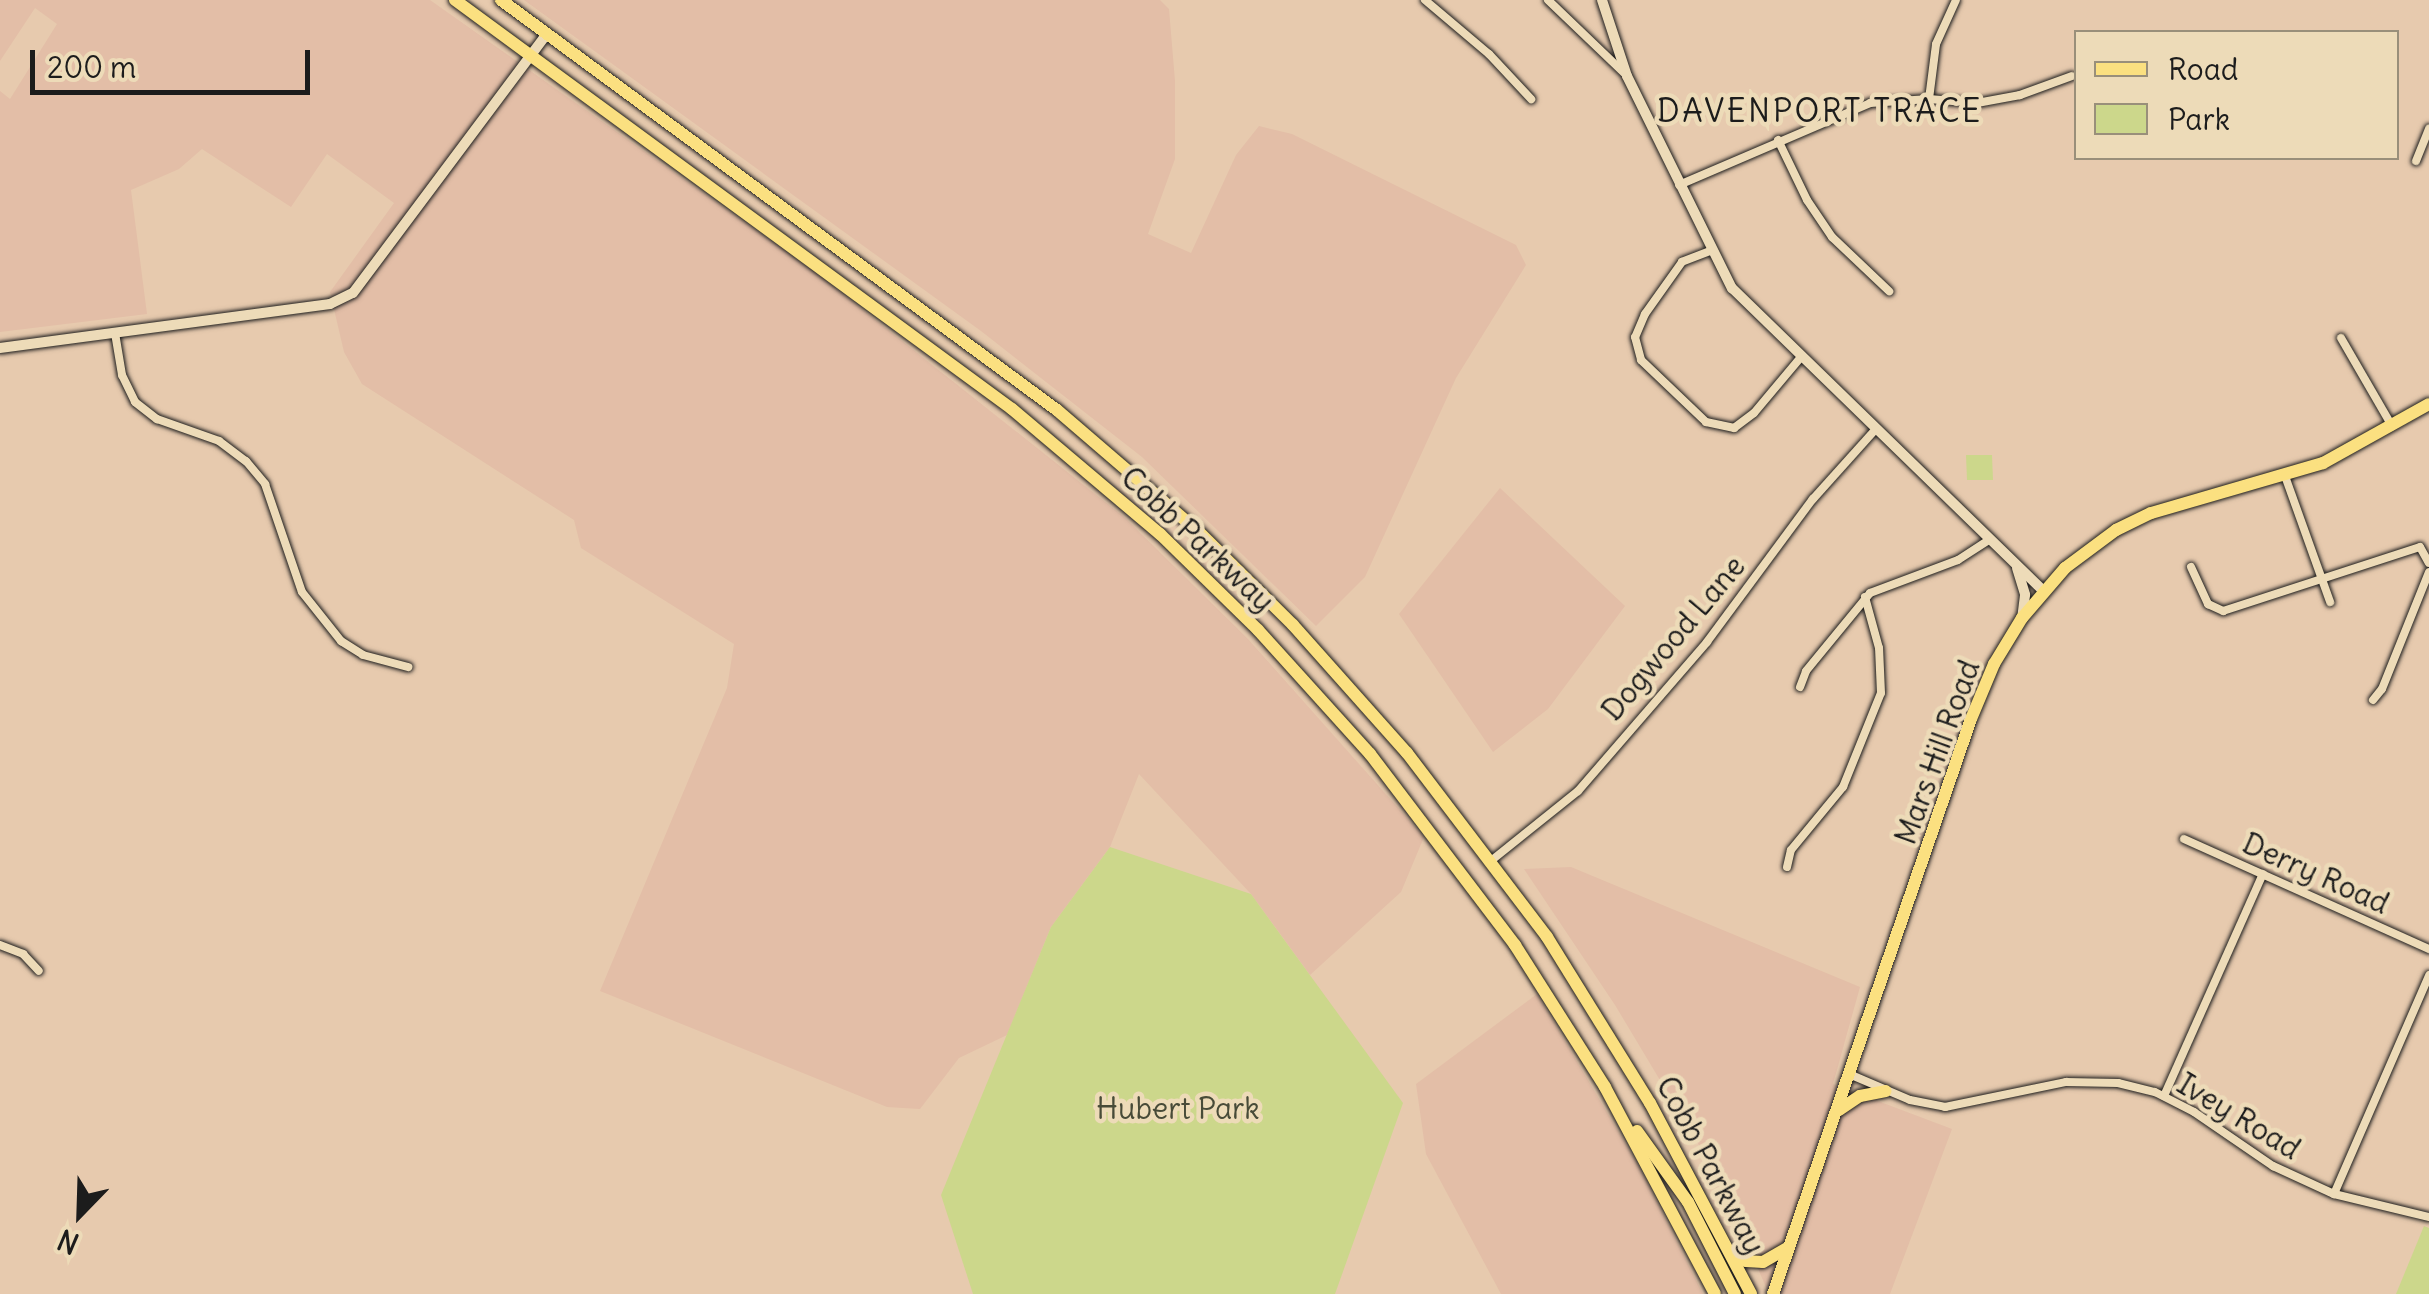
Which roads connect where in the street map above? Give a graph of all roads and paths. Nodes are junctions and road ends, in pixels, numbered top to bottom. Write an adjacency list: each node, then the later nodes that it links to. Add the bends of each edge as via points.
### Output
1 (456, 0): 8 (main road, Cobb Parkway)
2 (501, 0): 7 (main road, Cobb Parkway)
3 (1425, 0): 11 (street)
4 (1548, 0): 9 (street)
5 (1602, 0): 9 (street)
6 (1956, 0): 12 (street, via 1934,54)
7 (547, 34): 8 (street); 41 (main road, Cobb Parkway, via 986,355 1130,470 1303,636)
8 (531, 55): 19 (street, via 352,293 330,304); 51 (main road, Cobb Parkway, via 1012,409 1216,587 1350,731 1448,852)
9 (1627, 76): 16 (street)
10 (2072, 76): 12 (street, via 2020,96)
11 (1531, 98)
12 (1929, 99): 14 (street, via 1870,103)
13 (2429, 130): 15 (street)
14 (1778, 140): 16 (street); 18 (street, via 1832,236)
15 (2416, 161)
16 (1679, 185): 17 (street)
17 (1710, 251): 22 (street, via 1732,288); 22 (street, via 1682,262 1668,278 1635,337 1640,360 1706,422 1734,428)
18 (1889, 292)
19 (115, 333): 21 (street); 37 (street, via 135,402 157,419 219,442 264,484 302,592 341,642)
20 (2341, 338): 24 (street)
21 (0, 348)
22 (1801, 356): 25 (street)
23 (2429, 404): 24 (main road, Mars Hill Road)
24 (2392, 426): 26 (main road, Mars Hill Road)
25 (1874, 430): 27 (street); 41 (street, Dogwood Lane, via 1813,499 1707,642 1578,791)
26 (2285, 476): 32 (street); 33 (main road, Mars Hill Road, via 2132,521 2088,548)
27 (1990, 540): 28 (street); 34 (street)
28 (2014, 563): 33 (street); 36 (street, via 2024,586)
29 (2429, 563): 32 (street, via 2420,548)
30 (2191, 567): 32 (street, via 2200,593 2216,611)
31 (2429, 572): 39 (street)
32 (2321, 580): 35 (street)
33 (2043, 590): 36 (main road, Mars Hill Road)
34 (1865, 598): 38 (street, via 1806,670); 42 (street, via 1879,648 1881,693 1843,788 1791,850)
35 (2330, 602)
36 (2022, 618): 48 (main road, Mars Hill Road, via 1976,706)
37 (408, 667)
38 (1800, 688)
39 (2374, 700)
40 (2184, 839): 43 (street, Derry Road)
41 (1492, 860): 56 (main road, Cobb Parkway, via 1610,1034)
42 (1786, 867)
43 (2263, 874): 45 (street, Derry Road); 50 (street)
44 (0, 945): 46 (street, via 23,954)
45 (2429, 949)
46 (39, 971)
47 (2429, 976): 53 (street)
48 (1850, 1074): 49 (street, Ivey Road); 52 (main road, Mars Hill Road)
49 (1886, 1091): 50 (street, Ivey Road, via 1945,1107 2066,1082 2118,1083); 52 (main road, via 1852,1100)
50 (2164, 1096): 53 (street, Ivey Road, via 2273,1166)
51 (1616, 1106): 57 (main road, Cobb Parkway); 58 (main road, via 1688,1202)
52 (1837, 1112): 55 (main road, Mars Hill Road)
53 (2334, 1194): 54 (street, Ivey Road)
54 (2429, 1217)
55 (1790, 1245): 56 (main road, via 1756,1263); 60 (main road, Mars Hill Road)
56 (1729, 1249): 59 (main road, Cobb Parkway)
57 (1715, 1294)
58 (1735, 1294)
59 (1750, 1294)
60 (1773, 1294)

